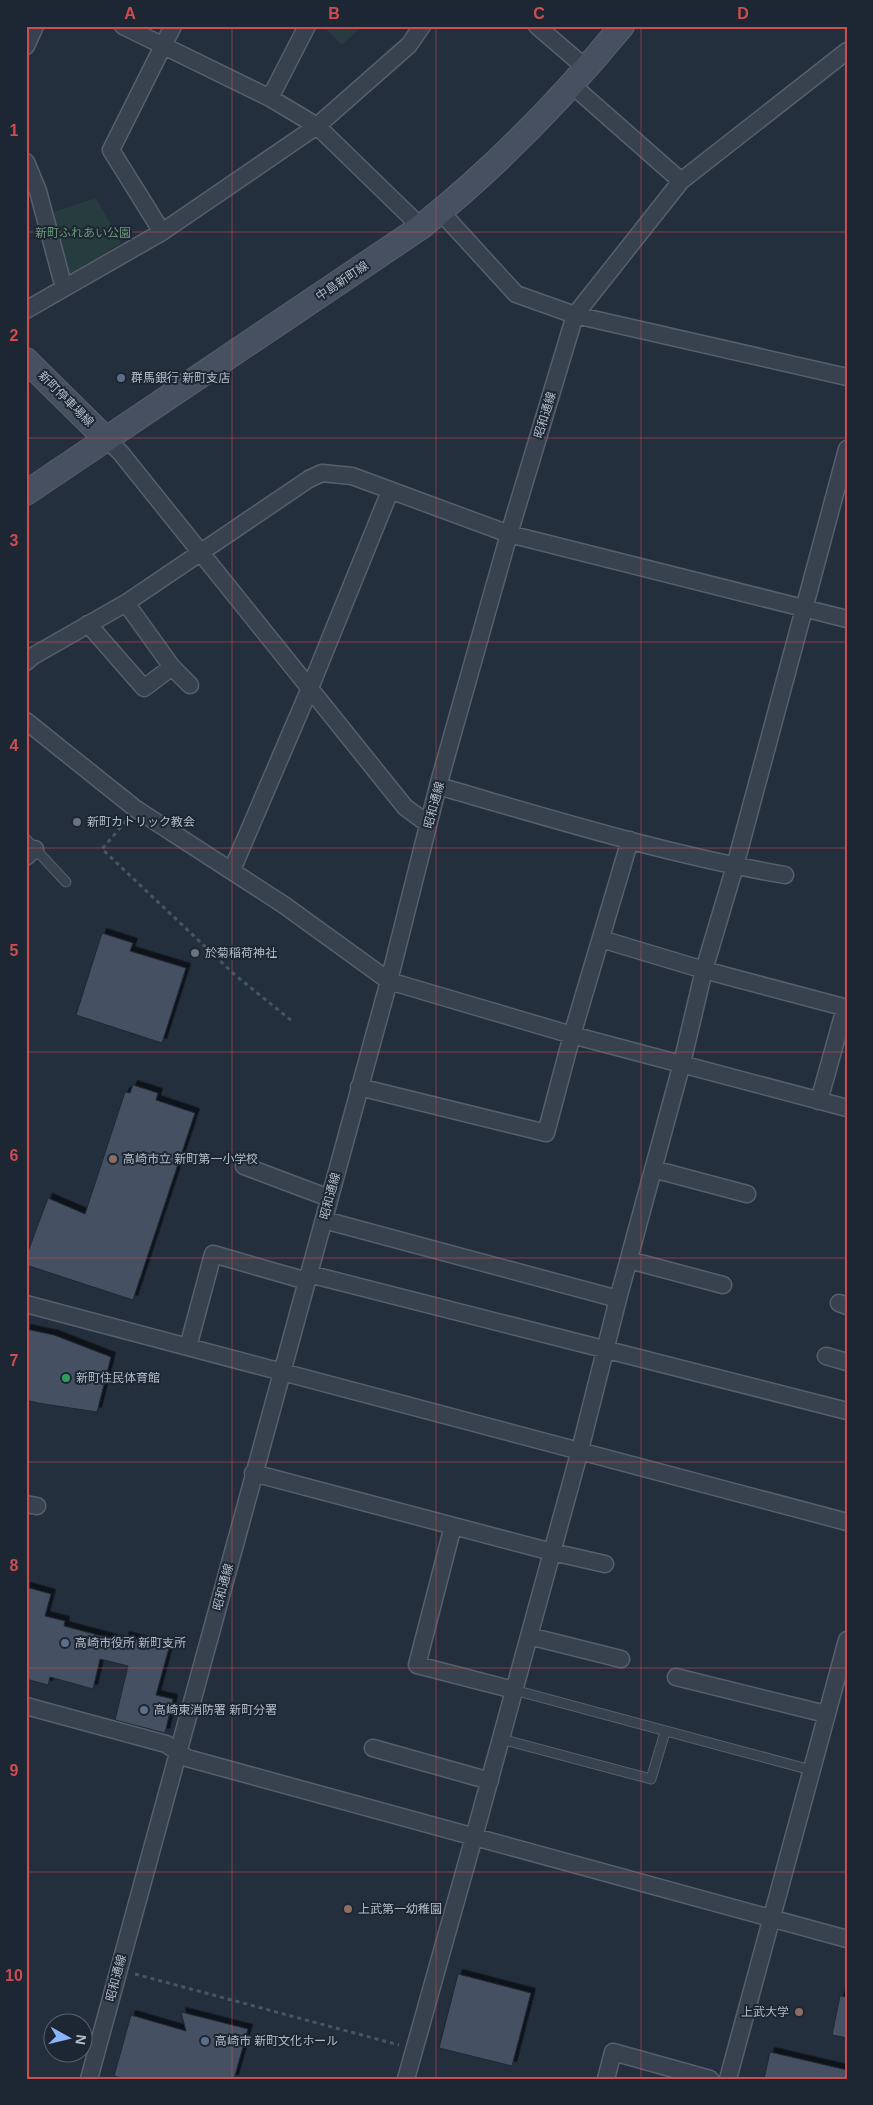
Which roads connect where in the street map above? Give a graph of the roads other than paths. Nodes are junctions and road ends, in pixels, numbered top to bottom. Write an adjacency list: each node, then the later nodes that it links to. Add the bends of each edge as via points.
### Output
1 (35, 26): 8 (street)
2 (123, 26): 9 (street)
3 (173, 26): 9 (street)
4 (308, 26): 12 (street)
5 (422, 26): 13 (street, via 408,45)
6 (537, 26): 11 (street)
7 (622, 26): 11 (main road, 中島新町線)
8 (26, 46)
9 (162, 46): 12 (street); 18 (street, via 111,150)
10 (847, 51): 15 (street)
11 (579, 77): 15 (street); 16 (main road, 中島新町線, via 508,149)
12 (270, 98): 13 (street)
13 (317, 126): 17 (street); 18 (street)
14 (26, 162): 19 (street, via 38,191)
15 (681, 181): 21 (street)
16 (440, 211): 17 (main road, 中島新町線); 21 (street, via 516,294)
17 (421, 227): 24 (main road, 中島新町線)
18 (162, 232): 19 (street)
19 (64, 288): 20 (street)
20 (26, 310)
21 (575, 315): 23 (street); 28 (street, 昭和通線)
22 (26, 360): 24 (main road, 新町停車場線)
23 (847, 377)
24 (106, 439): 27 (main road, 中島新町線); 29 (street)
25 (847, 450): 31 (street)
26 (390, 491): 28 (street); 29 (street, via 352,476 322,473); 37 (street)
27 (26, 493)
28 (509, 534): 31 (street); 39 (street, 昭和通線)
29 (201, 552): 30 (street); 37 (street)
30 (126, 604): 33 (street); 35 (street)
31 (804, 608): 32 (street); 43 (street)
32 (847, 619)
33 (88, 624): 34 (street); 35 (street, via 144,688)
34 (26, 662)
35 (172, 667): 36 (street)
36 (190, 685)
37 (310, 688): 40 (street, via 405,806); 44 (street)
38 (26, 721): 44 (street, via 136,809)
39 (438, 786): 40 (street, 昭和通線); 41 (street)
40 (428, 824): 49 (street, 昭和通線)
41 (630, 840): 43 (street); 47 (street)
42 (29, 848): 46 (lane)
43 (735, 866): 45 (street); 48 (street)
44 (232, 870): 49 (street)
45 (785, 875)
46 (66, 882)
47 (601, 939): 48 (street); 51 (street)
48 (704, 970): 50 (street); 52 (street)
49 (389, 981): 51 (street); 53 (street, 昭和通線)
50 (846, 1008): 54 (street)
51 (572, 1035): 52 (street); 53 (street, via 546,1133)
52 (682, 1064): 54 (street); 57 (street)
53 (359, 1087): 59 (street, 昭和通線)
54 (819, 1100): 55 (street)
55 (847, 1108)
56 (244, 1166): 59 (street)
57 (653, 1169): 58 (street); 61 (street)
58 (747, 1194)
59 (329, 1198): 60 (street, 昭和通線)
60 (324, 1220): 62 (street, 昭和通線); 64 (street)
61 (628, 1260): 63 (street); 64 (street)
62 (308, 1277): 66 (street, via 213,1254); 67 (street); 70 (street, 昭和通線)
63 (723, 1285)
64 (618, 1299): 67 (street)
65 (26, 1304): 66 (street)
66 (188, 1347): 70 (street)
67 (605, 1349): 71 (street); 72 (street)
68 (826, 1356): 69 (street)
69 (847, 1362)
70 (281, 1372): 72 (street); 73 (street, 昭和通線)
71 (847, 1410)
72 (580, 1450): 74 (street); 76 (street)
73 (253, 1473): 75 (street); 88 (street, 昭和通線)
74 (847, 1522)
75 (453, 1526): 76 (street); 82 (street, via 417,1665)
76 (552, 1552): 77 (street); 78 (street)
77 (604, 1564)
78 (529, 1636): 80 (street); 82 (street)
79 (847, 1640): 84 (street)
80 (621, 1659)
81 (676, 1677): 84 (street)
82 (514, 1690): 85 (lane); 86 (street)
83 (26, 1706): 88 (street, via 166,1744)
84 (826, 1714): 89 (street)
85 (665, 1732): 86 (lane, via 651,1779); 89 (lane)
86 (501, 1739): 90 (street)
87 (373, 1748): 90 (street)
88 (179, 1751): 91 (street, via 187,1758); 94 (street, 昭和通線)
89 (811, 1770): 92 (street)
90 (490, 1781): 91 (street)
91 (474, 1837): 92 (street); 95 (street)
92 (772, 1919): 93 (street); 98 (street)
93 (847, 1939)
94 (89, 2079)
95 (406, 2079)
96 (606, 2079): 97 (street, via 614,2052)
97 (710, 2079)
98 (728, 2079)

